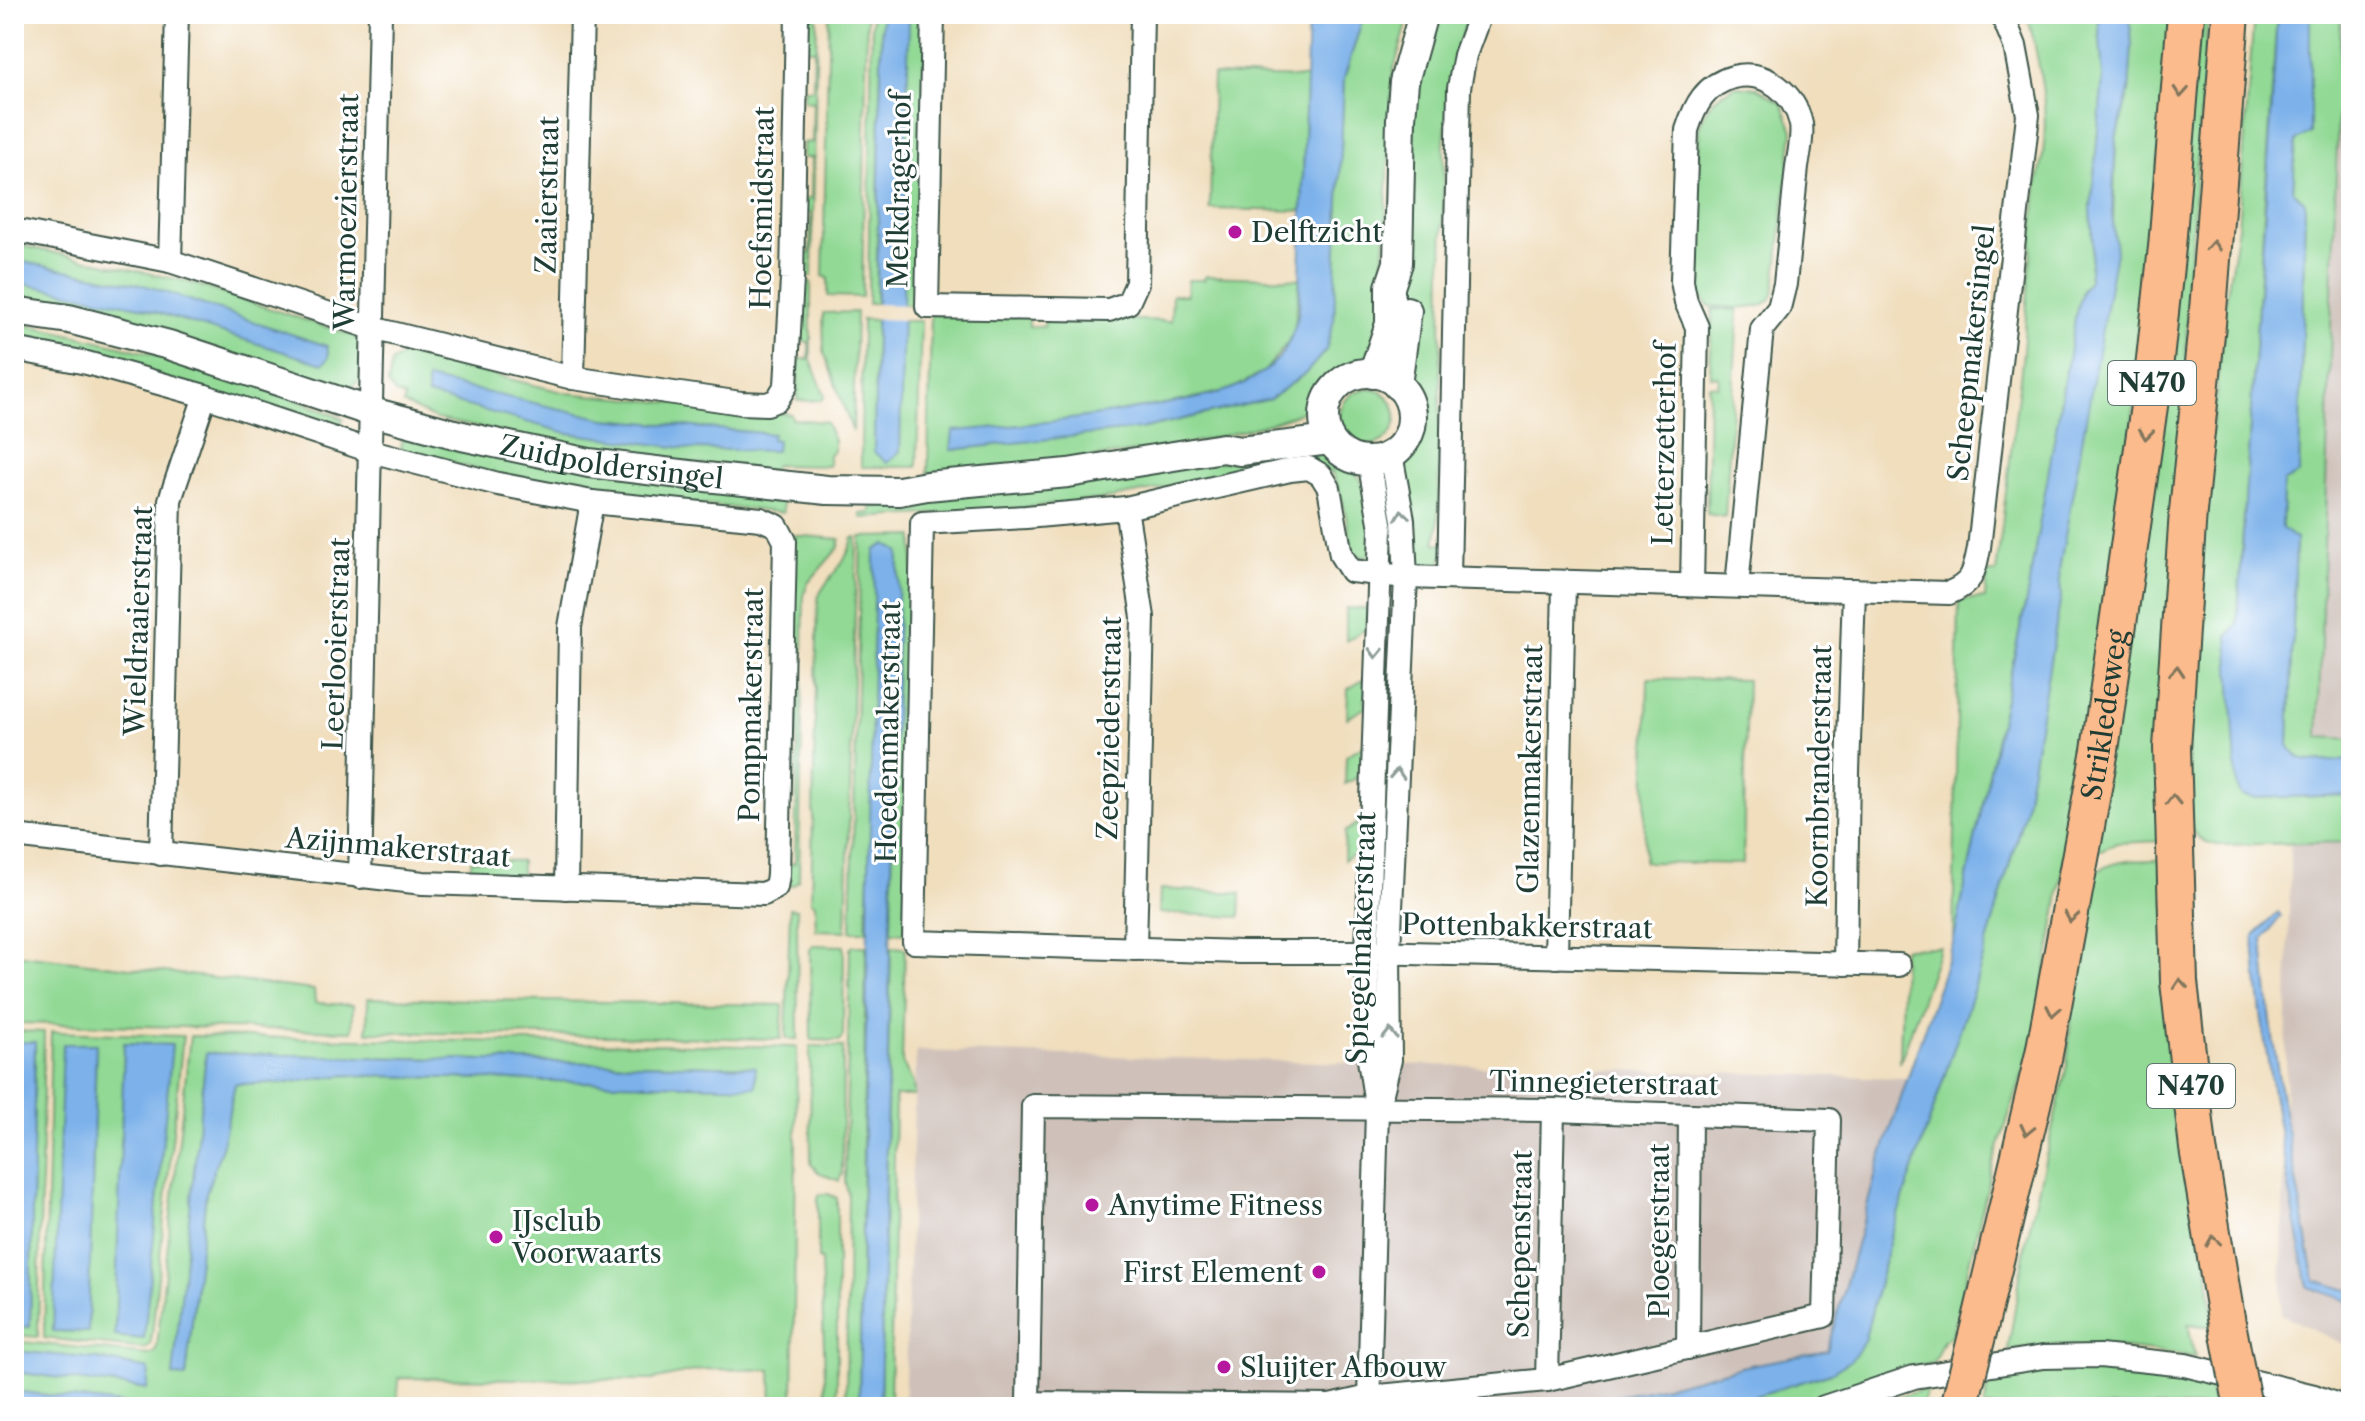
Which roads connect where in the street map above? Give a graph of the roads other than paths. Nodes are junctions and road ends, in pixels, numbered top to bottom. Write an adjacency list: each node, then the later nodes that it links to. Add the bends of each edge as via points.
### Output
1 (177, 14): 13 (street)
2 (380, 14): 15 (street, Warmoezierstraat)
3 (582, 14): 17 (street, Zaaierstraat)
4 (797, 14): 17 (street, Hoefsmidstraat, via 792,279 786,385 777,400 741,403)
5 (933, 14): 6 (street, Melkdragerhof, via 927,307 1109,310 1128,303 1137,283)
6 (1142, 14)
7 (1423, 14): 18 (street, via 1404,82 1398,263 1390,287)
8 (1480, 14): 29 (street, via 1459,88)
9 (2002, 14): 33 (street, Scheepmakersingel, via 2015,46 2028,115 1974,571 1965,587 1949,593)
10 (2186, 14): 52 (main road, Strikledeweg / N470, one-way to 52, bridge, via 2153,378 2100,750 2044,1054)
11 (2231, 14): 53 (main road, N470, one-way to 11, bridge, via 2198,1148 2179,982 2172,748)
12 (14, 230): 13 (street)
13 (170, 261): 15 (street)
14 (14, 311): 20 (street, Zuidpoldersingel, via 169,345)
15 (372, 328): 17 (street); 20 (street, Warmoezierstraat)
16 (14, 349): 19 (street, Zuidpoldersingel)
17 (573, 378)
18 (1385, 380): 21 (street, via 1356,376 1340,383 1329,397); 23 (street, via 1407,398 1411,421 1407,436)
19 (205, 396): 22 (street, Zuidpoldersingel); 35 (street, Wieldraaierstraat, via 170,500)
20 (372, 412): 21 (street, Zuidpoldersingel, via 589,463 848,491 899,491 1068,473); 22 (street, Leerlooierstraat)
21 (1327, 427): 23 (street, via 1347,456)
22 (371, 451): 24 (street, Zuidpoldersingel); 36 (street, Leerlooierstraat)
23 (1380, 458): 27 (street, Spiegelmakerstraat); 28 (street, Spiegelmakerstraat, one-way to 23, via 1403,520)
24 (592, 502): 26 (street, Zuidpoldersingel, via 761,519); 38 (street, via 570,627)
25 (1126, 508): 27 (street, via 1309,468 1329,488 1341,555 1351,571); 39 (street, Hoedenmakerstraat, via 922,523); 40 (street, Zeepziederstraat, via 1143,617)
26 (777, 526): 37 (street, Pompmakerstraat, via 785,541)
27 (1378, 575): 28 (street); 41 (street, Spiegelmakerstraat, one-way to 41)
28 (1406, 577): 29 (street, Scheepmakersingel); 41 (street, Spiegelmakerstraat, one-way to 28)
29 (1449, 578): 30 (street, Scheepmakersingel)
30 (1564, 583): 31 (street, Scheepmakersingel); 42 (street, Glazenmakerstraat)
31 (1692, 585): 32 (street, Scheepmakersingel); 32 (street, Letterzetterhof, via 1697,327 1682,281 1687,130 1703,94 1734,77 1762,78 1783,90 1793,101 1801,126 1785,284 1779,308 1762,329)
32 (1737, 586): 33 (street, Scheepmakersingel)
33 (1854, 590): 43 (street, Koornbranderstraat)
34 (14, 836): 35 (street, Azijnmakerstraat)
35 (161, 854): 36 (street, Azijnmakerstraat)
36 (360, 877): 38 (street, Azijnmakerstraat)
37 (776, 887): 38 (street, Azijnmakerstraat, via 764,894)
38 (566, 888)
39 (914, 942): 40 (street, Pottenbakkerstraat)
40 (1135, 949): 41 (street, Pottenbakkerstraat)
41 (1378, 952): 42 (street, Pottenbakkerstraat); 45 (street, Spiegelmakerstraat, via 1390,1060)
42 (1556, 957): 43 (street, Pottenbakkerstraat)
43 (1845, 964): 44 (street, Pottenbakkerstraat)
44 (1899, 965)
45 (1377, 1110): 46 (street, Tinnegieterstraat); 50 (street, Spiegelmakerstraat); 50 (street, Tinnegieterstraat, via 1033,1106 1028,1403 1330,1406)
46 (1553, 1110): 47 (street, Tinnegieterstraat); 49 (street, Schepenstraat)
47 (1690, 1115): 48 (street, Ploegerstraat); 48 (street, Tinnegieterstraat, via 1829,1120 1824,1316)
48 (1688, 1348): 49 (street)
49 (1547, 1380): 50 (street)
50 (1369, 1397)
51 (1824, 1407): 54 (street, via 1914,1377 2043,1357 2100,1356 2185,1365)
52 (1959, 1407)
53 (2243, 1407)
54 (2343, 1407)

